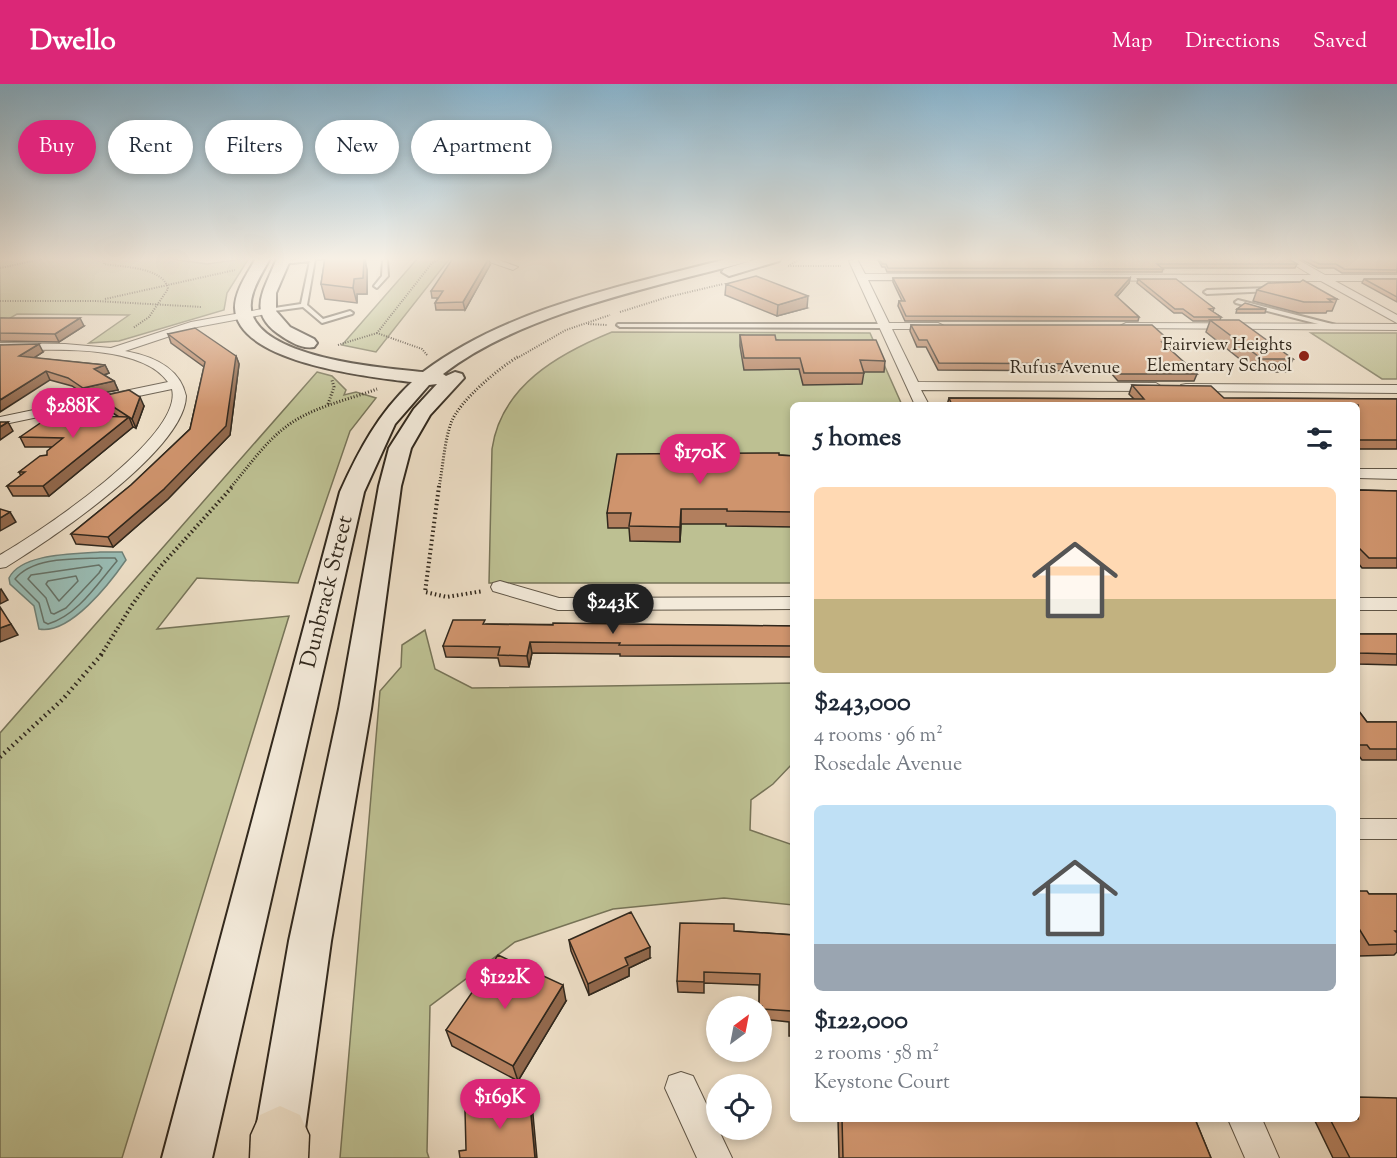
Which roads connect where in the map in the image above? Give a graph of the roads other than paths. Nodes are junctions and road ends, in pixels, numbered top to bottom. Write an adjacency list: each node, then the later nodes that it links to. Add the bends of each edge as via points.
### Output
1 (244, 308): 11 (main road)
2 (285, 308): 9 (lane)
3 (308, 308): 10 (lane, via 322,321)
4 (570, 308): 21 (main road, Dunbrack Street, via 514,327)
5 (607, 308): 21 (main road, Dunbrack Street)
6 (876, 308): 14 (street)
7 (1262, 308): 17 (lane)
8 (1376, 308): 12 (street)
9 (268, 311): 11 (street); 21 (main road, via 291,335 321,348 367,360)
10 (350, 313)
11 (243, 314): 20 (street); 22 (main road, via 252,329 279,348)
12 (1397, 320)
13 (620, 325): 14 (lane)
14 (884, 326): 15 (street); 24 (street)
15 (955, 326)
16 (1109, 326): 17 (street)
17 (1334, 327): 18 (street)
18 (1397, 327)
19 (0, 347): 20 (street)
20 (106, 350): 23 (street, via 152,363)
21 (447, 365): 22 (main road); 26 (main road, Dunbrack Street); 40 (main road, Dunbrack Street, via 400,448 390,486 355,709 310,941)
22 (337, 371): 26 (main road, via 382,380 394,389)
23 (176, 384): 28 (street); 31 (street, via 180,394 178,407 157,439 73,515)
24 (913, 386): 25 (street, Rufus Avenue); 27 (street)
25 (1397, 389)
26 (391, 395): 41 (main road, Dunbrack Street, via 352,492)
27 (921, 402)
28 (0, 421)
29 (1360, 474): 30 (street)
30 (1397, 474)
31 (0, 563)
32 (500, 587): 33 (street, via 558,604)
33 (790, 603)
34 (1360, 604): 35 (street)
35 (1397, 604)
36 (1360, 828): 37 (street)
37 (1397, 829)
38 (681, 1088): 42 (street)
39 (1246, 1122): 43 (street)
40 (278, 1150)
41 (187, 1158)
42 (715, 1158)
43 (1262, 1158)

